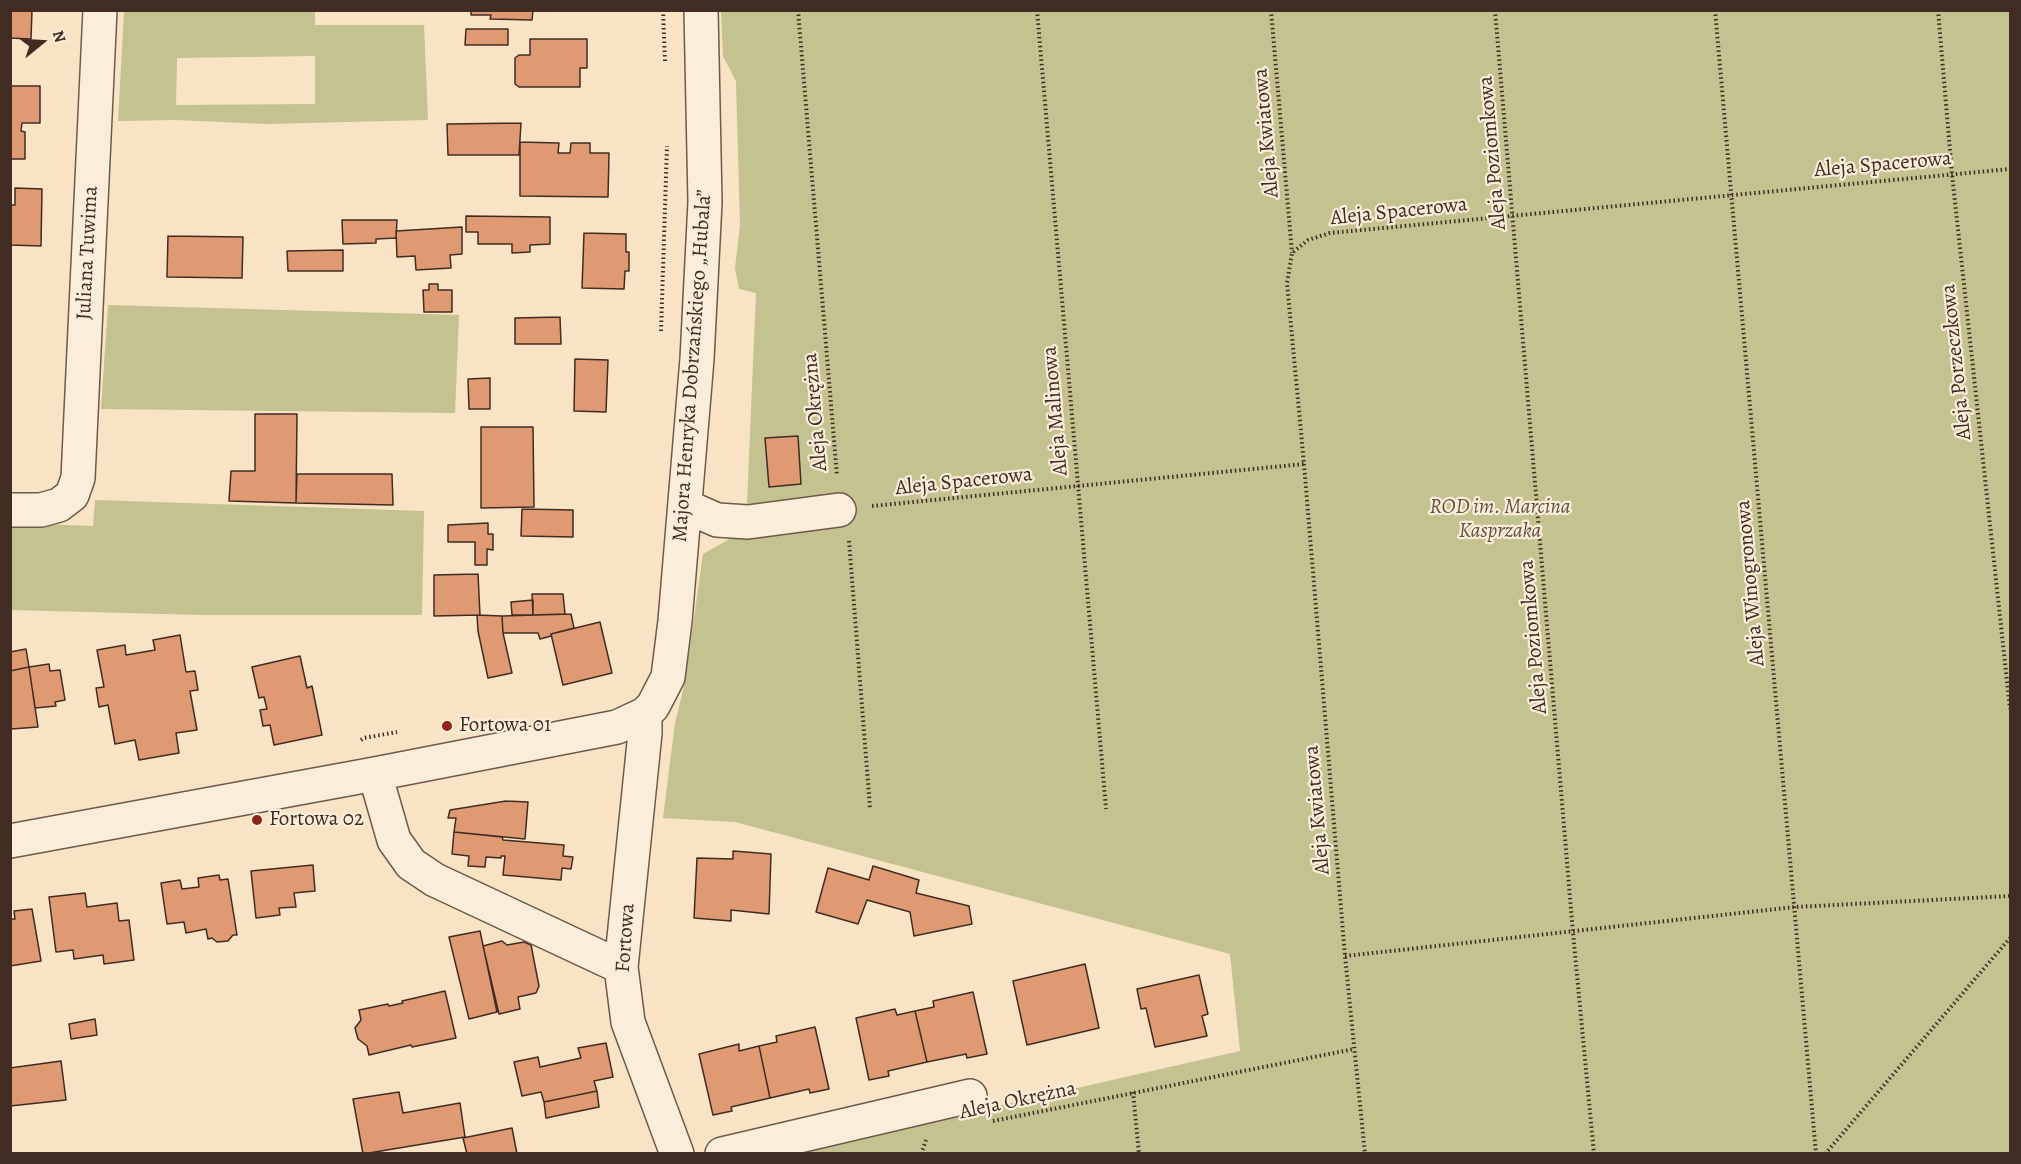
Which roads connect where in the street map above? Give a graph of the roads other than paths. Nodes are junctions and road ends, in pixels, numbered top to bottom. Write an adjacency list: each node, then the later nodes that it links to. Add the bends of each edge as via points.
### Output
1 (100, 10): 4 (street, Juliana Tuwima, via 78,478 72,495 59,505 41,510)
2 (702, 10): 3 (street, Majora Henryka Dobrzańskiego „Hubala”, via 705,202)
3 (685, 506): 5 (street, via 717,520 748,522); 6 (street, Majora Henryka Dobrzańskiego „Hubala”, via 668,677)
4 (10, 510)
5 (839, 510)
6 (645, 714): 7 (street, via 617,727); 9 (street, Fortowa)
7 (375, 774): 8 (street); 9 (street, via 394,840 411,864 435,880)
8 (10, 841)
9 (621, 967): 11 (street, Fortowa, via 628,1022)
10 (970, 1096): 12 (street)
11 (677, 1154)
12 (722, 1154)

